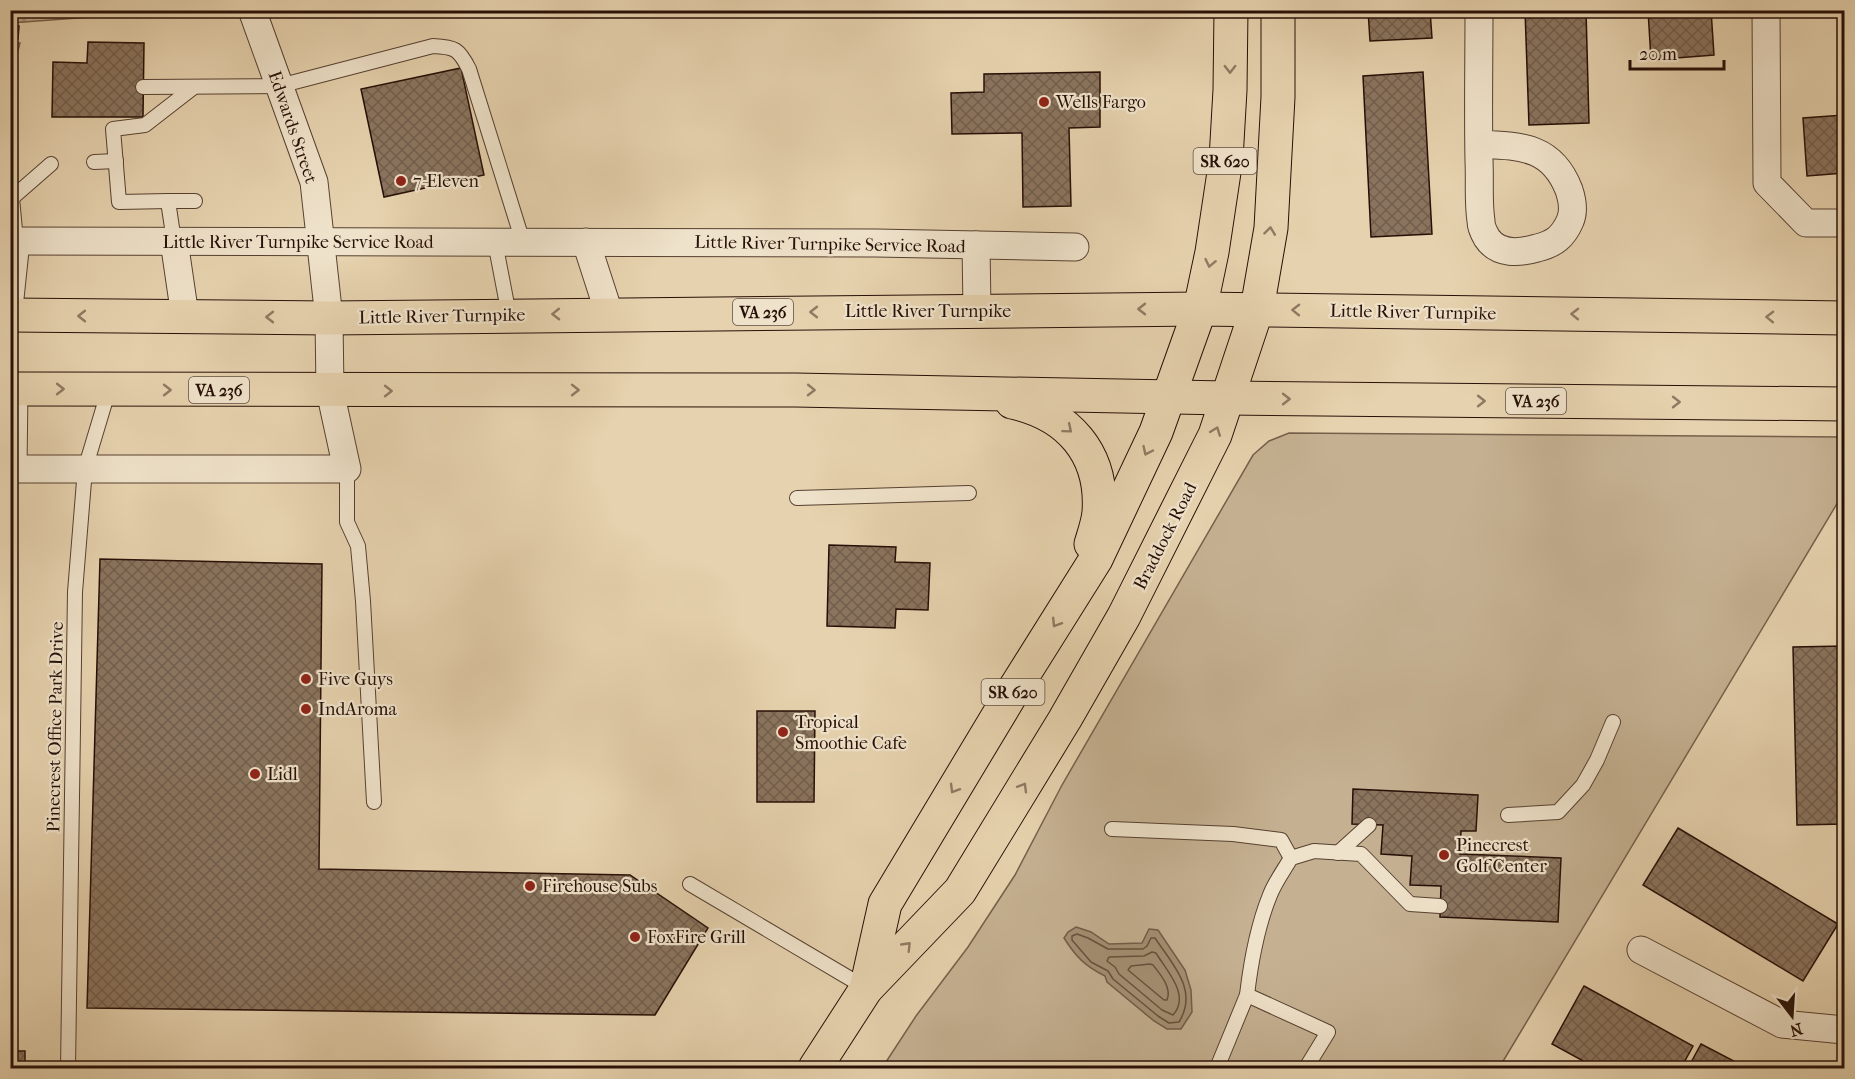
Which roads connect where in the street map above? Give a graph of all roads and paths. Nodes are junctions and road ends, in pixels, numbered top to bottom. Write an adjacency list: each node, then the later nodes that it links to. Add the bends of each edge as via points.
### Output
1 (1231, 10): 25 (main road, Braddock Road / SR 620, one-way to 25, via 1226,159)
2 (1278, 10): 26 (main road, Braddock Road / SR 620, one-way to 2, via 1271,228)
3 (1479, 10): 9 (street)
4 (1766, 10): 15 (street, via 1767,183 1806,223)
5 (252, 11): 6 (street, Edwards Street)
6 (279, 86): 8 (lane); 19 (lane, via 433,46 456,50 469,69); 21 (street, Edwards Street, via 314,182)
7 (143, 87): 8 (lane)
8 (194, 87): 10 (lane, via 145,125 113,129)
9 (1479, 144)
10 (116, 161): 11 (lane); 13 (lane, via 119,202)
11 (94, 162)
12 (51, 164): 16 (lane, via 12,198)
13 (168, 201): 14 (lane); 17 (lane)
14 (195, 201)
15 (1845, 223)
16 (13, 241): 17 (street, Little River Turnpike Service Road); 24 (street)
17 (174, 241): 21 (street, Little River Turnpike Service Road); 31 (street)
18 (495, 242): 19 (street, Little River Turnpike Service Road); 21 (street, Little River Turnpike Service Road); 30 (lane)
19 (524, 242): 20 (street, Little River Turnpike Service Road)
20 (586, 242): 22 (street, Little River Turnpike Service Road); 28 (street)
21 (321, 243): 32 (street, Edwards Street)
22 (976, 245): 23 (street, Little River Turnpike Service Road); 27 (street)
23 (1075, 247)
24 (10, 298)
25 (1200, 309): 26 (main road, Little River Turnpike / VA 236); 27 (main road, Little River Turnpike / VA 236, one-way to 27); 38 (main road, Braddock Road / SR 620)
26 (1257, 309): 33 (main road, Little River Turnpike / VA 236, one-way to 26); 39 (main road, Braddock Road / SR 620)
27 (977, 310): 28 (main road, Little River Turnpike / VA 236, one-way to 28)
28 (609, 313): 30 (main road, Little River Turnpike / VA 236, one-way to 30)
29 (10, 315): 31 (main road, Little River Turnpike / VA 236, one-way to 29)
30 (509, 315): 32 (main road, Little River Turnpike / VA 236)
31 (185, 316): 32 (main road, Little River Turnpike / VA 236, one-way to 31)
32 (329, 318): 36 (street, Edwards Street)
33 (1845, 318)
34 (12, 389): 35 (main road, VA 236, one-way to 35); 41 (street)
35 (109, 389): 36 (main road, VA 236, one-way to 36); 42 (lane, Pinecrest Office Park Drive)
36 (330, 391): 37 (main road, VA 236, one-way to 37); 43 (street)
37 (975, 393): 38 (main road, VA 236); 46 (main road, one-way to 46, via 1023,404 1053,417 1071,430 1095,466 1099,514)
38 (1169, 396): 39 (main road, VA 236); 46 (main road, Braddock Road / SR 620, one-way to 46, via 1156,432)
39 (1227, 398): 40 (main road, VA 236, one-way to 40); 57 (main road, Braddock Road / SR 620, one-way to 39, via 960,891 1124,616 1210,445)
40 (1845, 404)
41 (12, 469): 42 (street)
42 (85, 469): 43 (street); 60 (lane, Pinecrest Office Park Drive, via 75,592)
43 (347, 469): 48 (lane, via 347,522 358,546 363,601)
44 (969, 493): 45 (lane)
45 (797, 498)
46 (1079, 586): 57 (main road, Braddock Road / SR 620, one-way to 57, via 885,904)
47 (1613, 722): 49 (lane, via 1583,785 1558,812)
48 (374, 802)
49 (1508, 815)
50 (1369, 825): 52 (lane)
51 (1112, 829): 53 (lane, via 1281,840)
52 (1338, 853): 53 (lane, via 1314,851); 55 (lane, via 1360,854 1410,904)
53 (1291, 858): 58 (lane, via 1270,893 1258,928)
54 (690, 884): 57 (lane)
55 (1440, 906)
56 (1641, 950): 59 (street, via 1782,1024)
57 (866, 989): 61 (main road, Braddock Road / SR 620)
58 (1247, 995): 62 (lane); 63 (lane, via 1328,1032)
59 (1845, 1030)
60 (68, 1068)
61 (815, 1068)
62 (1217, 1068)
63 (1306, 1068)

